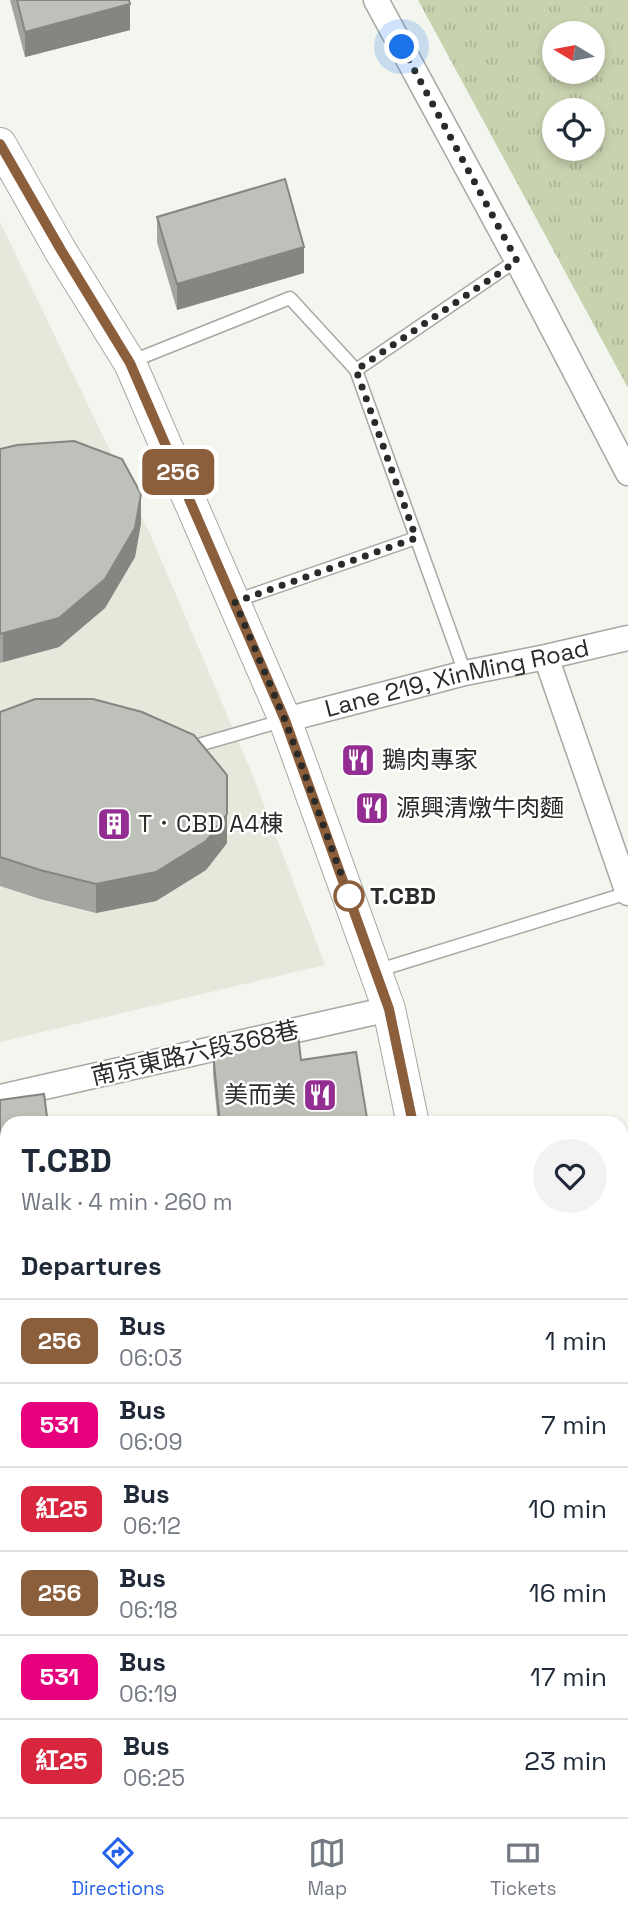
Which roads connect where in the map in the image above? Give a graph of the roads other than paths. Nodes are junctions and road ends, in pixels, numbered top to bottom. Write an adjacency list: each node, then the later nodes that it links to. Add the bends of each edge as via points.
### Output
1 (376, 0): 3 (street)
2 (0, 144): 4 (street)
3 (517, 261): 5 (lane); 6 (street)
4 (130, 363): 5 (lane, via 290,298); 8 (street)
5 (356, 370): 7 (lane)
6 (628, 473)
7 (416, 538): 8 (lane); 11 (lane)
8 (235, 602): 12 (street)
9 (628, 638): 10 (street, Lane 219, XinMing Road)
10 (546, 657): 11 (street, Lane 219, XinMing Road); 14 (street)
11 (465, 673): 12 (street, Lane 219, XinMing Road)
12 (285, 720): 13 (lane); 15 (street)
13 (202, 744)
14 (628, 893): 15 (lane)
15 (376, 971): 16 (street)
16 (389, 1009): 17 (street, 南京東路六段368巷); 18 (street)
17 (0, 1097)
18 (411, 1116)

